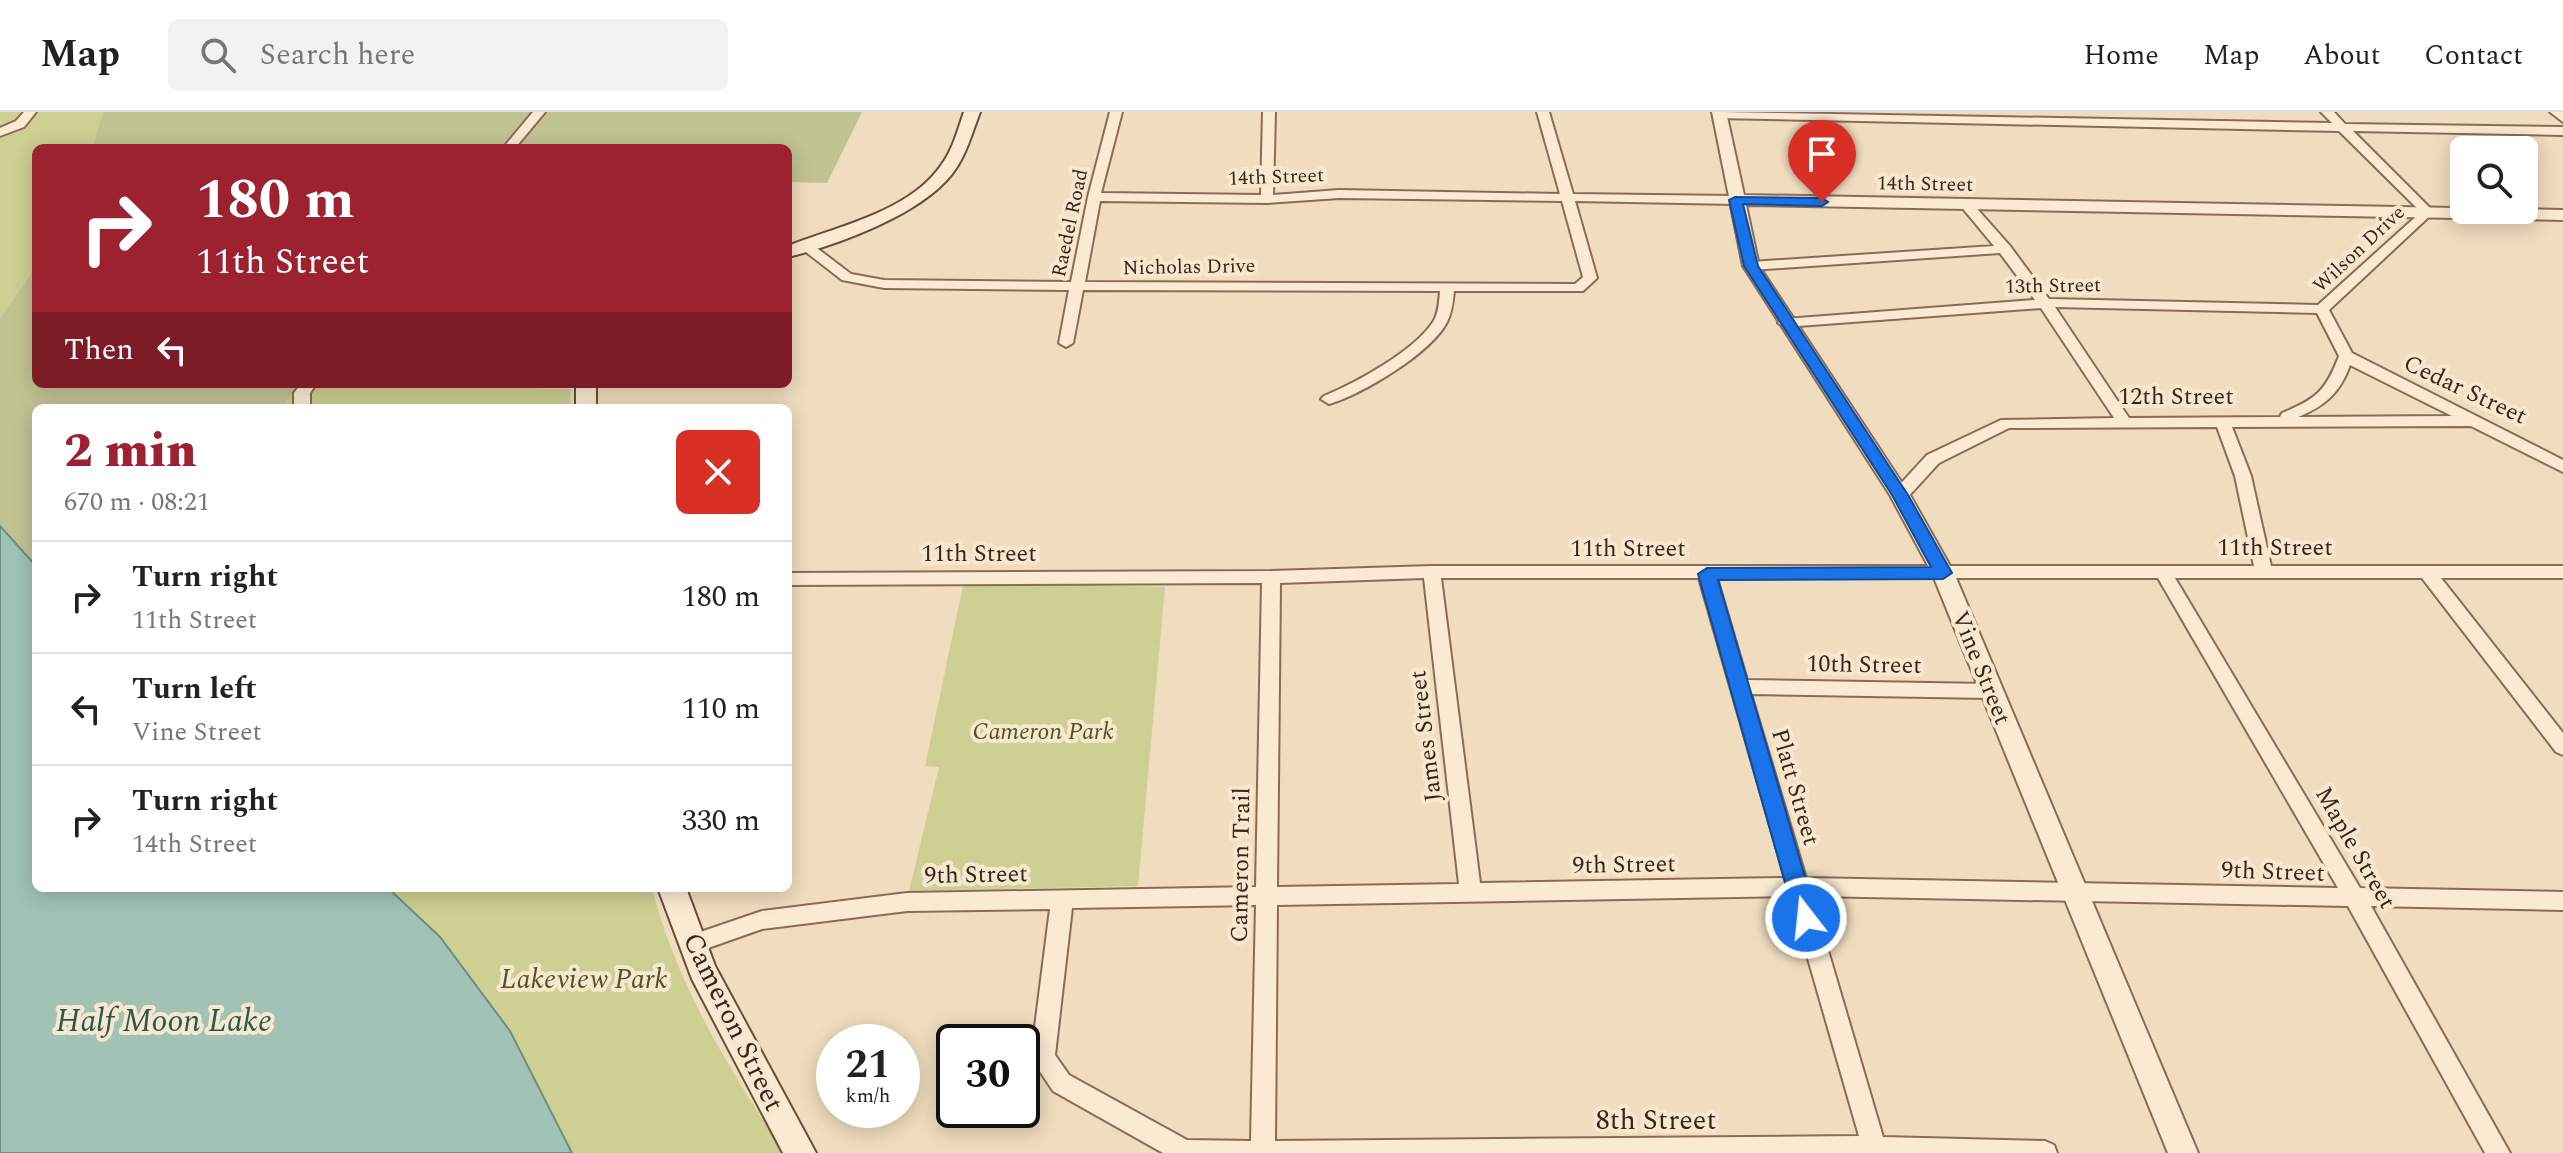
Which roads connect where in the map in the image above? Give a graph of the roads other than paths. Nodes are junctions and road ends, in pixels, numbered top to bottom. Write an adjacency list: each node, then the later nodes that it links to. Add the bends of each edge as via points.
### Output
1 (30, 112): 13 (street, via 20,124)
2 (539, 112): 14 (street)
3 (972, 112): 22 (main road, via 955,156 922,192)
4 (1116, 112): 15 (street, Raedel Road)
5 (1269, 112): 17 (street)
6 (1543, 112): 16 (street)
7 (2327, 112): 11 (street, Wilson Drive)
8 (2556, 112): 10 (street)
9 (1719, 114): 11 (street); 18 (street, Vine Street)
10 (2563, 118)
11 (2342, 127): 12 (street); 20 (street, Wilson Drive)
12 (2563, 131)
13 (0, 132)
14 (512, 144)
15 (1094, 197): 17 (street, 14th Street); 26 (street, Raedel Road)
16 (1569, 197): 17 (street, 14th Street, via 1339,194); 18 (street, 14th Street); 25 (street, Nicholas Drive, via 1590,278 1586,285)
17 (1267, 199)
18 (1735, 200): 19 (street, 14th Street); 24 (street, Vine Street)
19 (1966, 205): 20 (street, 14th Street); 23 (street)
20 (2428, 212): 21 (street, 14th Street); 28 (street, Wilson Drive)
21 (2563, 215)
22 (796, 249): 26 (street, Nicholas Drive, via 865,282)
23 (2005, 249): 24 (street); 27 (street)
24 (1751, 266): 29 (street, Vine Street)
25 (1447, 286): 26 (street, Nicholas Drive); 32 (street, via 1440,323 1364,384)
26 (1077, 288): 30 (street, Raedel Road)
27 (2046, 303): 28 (street, 13th Street); 29 (street, 13th Street); 33 (street)
28 (2322, 309): 31 (street, Wilson Drive)
29 (1785, 323): 38 (street, Vine Street)
30 (1066, 343)
31 (2346, 356): 34 (street, via 2336,384 2311,406); 36 (street, Cedar Street)
32 (1329, 399)
33 (2123, 420): 35 (street, 12th Street); 38 (street, 12th Street, via 2006,423 1933,459)
34 (2279, 420): 35 (street, 12th Street); 36 (street, 12th Street)
35 (2222, 421): 39 (street, via 2239,456)
36 (2477, 421): 37 (street, Cedar Street)
37 (2563, 467)
38 (1900, 495): 44 (street, Vine Street)
39 (2263, 571): 41 (street, 11th Street); 42 (street, 11th Street)
40 (1432, 572): 45 (street, 11th Street); 46 (street, 11th Street); 54 (street, James Street)
41 (2163, 572): 44 (street, 11th Street); 57 (street, Maple Street)
42 (2427, 572): 43 (street, 11th Street); 50 (street)
43 (2563, 572)
44 (1943, 573): 45 (street, 11th Street); 49 (street, Vine Street)
45 (1707, 574): 48 (street, Platt Street)
46 (1271, 577): 47 (street, 11th Street); 55 (street, Cameron Trail)
47 (792, 579)
48 (1739, 687): 49 (street, 10th Street); 51 (street, Platt Street)
49 (1989, 691): 52 (street, Vine Street)
50 (2563, 747)
51 (1797, 887): 52 (street, 9th Street); 54 (street, 9th Street); 60 (street, Platt Street)
52 (2074, 891): 57 (street, 9th Street); 64 (street, Vine Street)
53 (673, 892): 59 (main road, Cameron Street)
54 (1471, 894): 55 (street, 9th Street)
55 (1266, 898): 56 (street, 9th Street); 62 (street, Cameron Trail)
56 (1062, 900): 59 (street, 9th Street, via 893,904 762,920); 62 (street, 8th Street, via 1043,1058 1061,1083 1185,1152)
57 (2356, 900): 58 (street, 9th Street); 65 (street, Maple Street)
58 (2563, 901)
59 (691, 945): 61 (main road, Cameron Street)
60 (1875, 1150): 62 (street, 8th Street); 63 (street, 8th Street)
61 (800, 1153)
62 (1264, 1153)
63 (2045, 1153)
64 (2183, 1153)
65 (2498, 1153)

